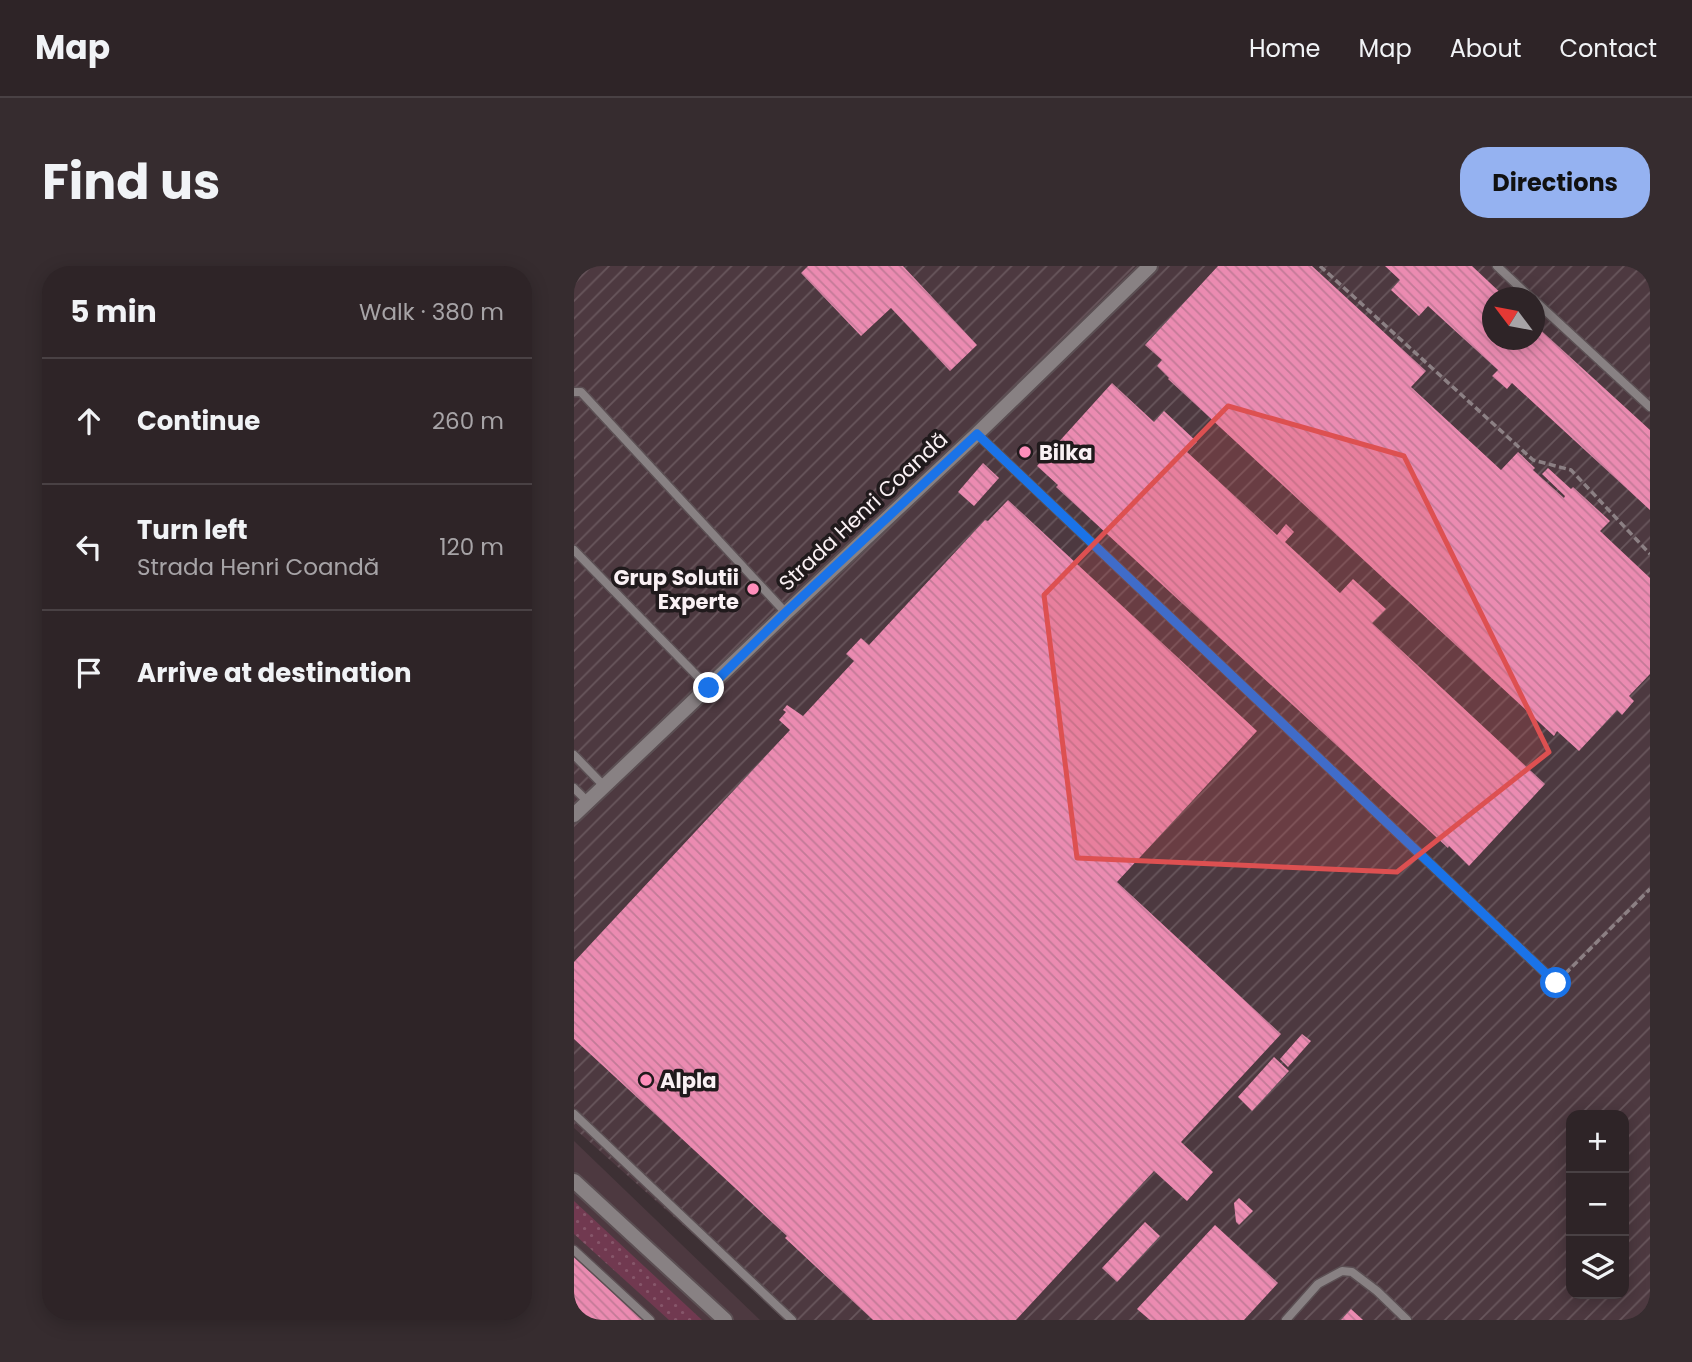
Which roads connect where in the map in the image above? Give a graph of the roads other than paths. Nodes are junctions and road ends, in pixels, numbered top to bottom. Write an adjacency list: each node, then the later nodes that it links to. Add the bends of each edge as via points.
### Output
1 (1150, 266): 7 (street, Strada Henri Coandă)
2 (1497, 266): 3 (lane)
3 (1520, 287)
4 (1545, 310): 6 (lane)
5 (574, 392): 9 (lane, via 581,392)
6 (1650, 407)
7 (977, 434): 9 (street, Strada Henri Coandă); 16 (lane)
8 (574, 550): 10 (lane)
9 (786, 612): 10 (street, Strada Henri Coandă)
10 (709, 688): 12 (street, Strada Henri Coandă)
11 (574, 755): 12 (lane)
12 (604, 786): 14 (street, Strada Henri Coandă)
13 (574, 788): 14 (lane)
14 (588, 802): 15 (street, Strada Henri Coandă)
15 (574, 815)
16 (1556, 983)
17 (574, 1114): 22 (lane)
18 (574, 1181): 21 (street)
19 (574, 1250): 20 (lane)
20 (650, 1320)
21 (724, 1320)
22 (792, 1320)
23 (1286, 1320): 24 (lane, via 1318,1284 1342,1271 1360,1278)
24 (1407, 1320)

